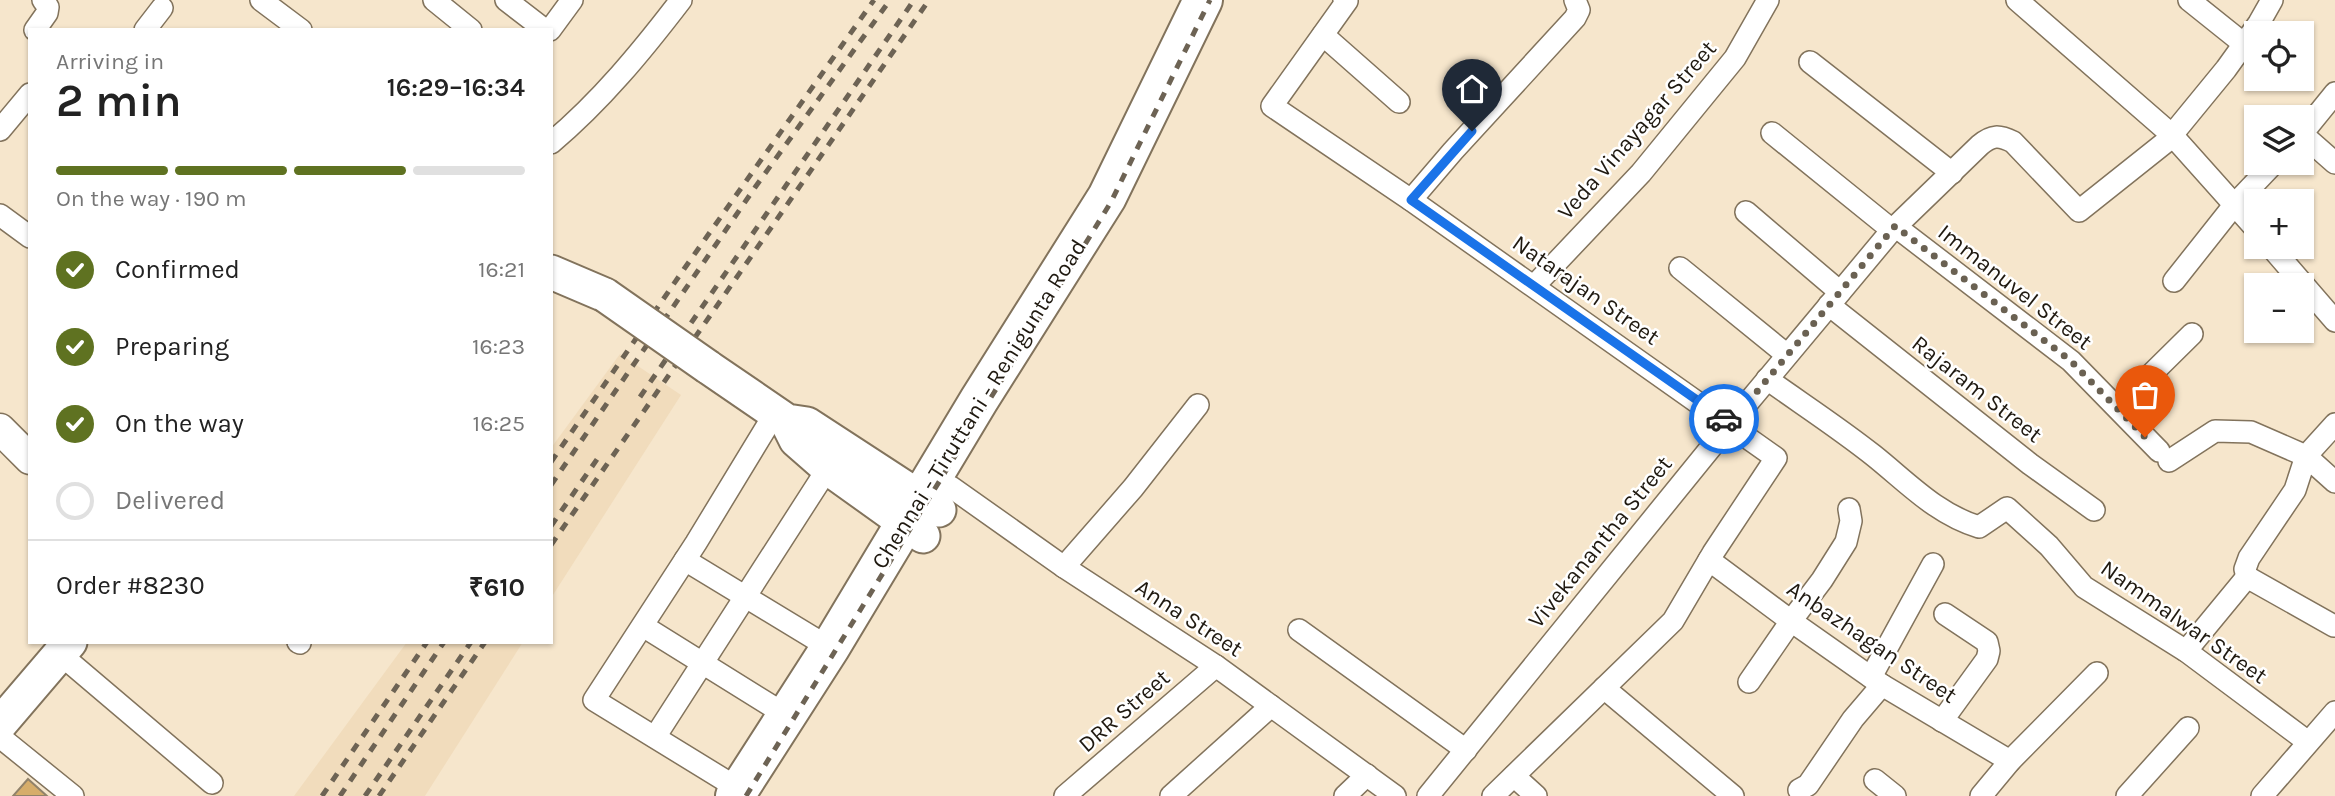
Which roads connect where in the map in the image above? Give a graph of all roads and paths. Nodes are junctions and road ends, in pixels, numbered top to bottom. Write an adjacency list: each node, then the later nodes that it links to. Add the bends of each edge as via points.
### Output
1 (43, 0): 16 (street, via 47,13)
2 (261, 0): 18 (street)
3 (434, 0): 19 (street)
4 (506, 0): 20 (street)
5 (572, 0): 21 (street)
6 (681, 0): 32 (street, via 637,58 579,120)
7 (1345, 0): 22 (street)
8 (1768, 0): 48 (street, Veda Vinayagar Street, via 1735,58 1657,154)
9 (2017, 0): 31 (street)
10 (2189, 0): 23 (street)
11 (2273, 0): 15 (street)
12 (1205, 1): 66 (highway, Chennai - Tiruttani - Renigunta Road, via 1109,236)
13 (162, 8): 17 (street)
14 (1575, 9): 37 (street)
15 (2259, 21)
16 (36, 28)
17 (147, 28)
18 (298, 28)
19 (469, 28)
20 (544, 28)
21 (549, 28)
22 (1323, 35): 26 (street); 37 (street, Natarajan Street, via 1272,106)
23 (2244, 44): 31 (street)
24 (1810, 62): 35 (street)
25 (2335, 93): 28 (street)
26 (1399, 102)
27 (25, 108): 29 (street)
28 (2314, 120)
29 (0, 130)
30 (1772, 133): 42 (street, Immanuvel Street)
31 (2172, 135): 35 (street, Vivekanantha Street, via 2079,211 2013,142 2000,136 1988,138); 38 (street)
32 (553, 140)
33 (2314, 145): 34 (street)
34 (2335, 163)
35 (1951, 173): 42 (street, Vivekanantha Street)
36 (2263, 175): 38 (street)
37 (1411, 200): 48 (street, Natarajan Street)
38 (2235, 204): 41 (street); 47 (street)
39 (1746, 212): 49 (street, Rajaram Street)
40 (0, 215): 43 (street)
41 (2244, 215)
42 (1894, 228): 49 (street, Vivekanantha Street); 55 (street, Immanuvel Street, via 2071,361)
43 (28, 236)
44 (2281, 259): 50 (street)
45 (1679, 268): 52 (street)
46 (553, 273): 56 (main road, bridge, via 606,295)
47 (2174, 281)
48 (1534, 286): 57 (street, Natarajan Street)
49 (1835, 299): 52 (street, Vivekanantha Street); 65 (street, Rajaram Street, via 2030,464)
50 (2335, 321)
51 (2192, 334): 55 (street)
52 (1787, 355): 53 (street, Vivekanantha Street)
53 (1767, 379): 57 (street, Vivekanantha Street); 79 (street, Nammalwar Street, via 1963,522 1979,527 2007,508 2049,546 2084,587)
54 (1198, 405): 70 (street)
55 (2118, 407): 61 (street, Immanuvel Street, via 2164,456 2216,431 2251,432)
56 (781, 417): 62 (main road, via 796,440); 66 (main road, via 807,424); 67 (street)
57 (1730, 424): 68 (street, Natarajan Street, via 1776,458); 97 (street, Vivekanantha Street)
58 (2335, 424): 61 (street)
59 (0, 429): 60 (main road)
60 (28, 456)
61 (2306, 456): 63 (street); 71 (street, via 2295,490 2249,558)
62 (828, 468): 66 (main road); 72 (street)
63 (2335, 482)
64 (1849, 509): 74 (street, via 1846,542)
65 (2094, 510)
66 (928, 511): 70 (street, Anna Street); 82 (highway, Chennai - Tiruttani - Renigunta Road)
67 (685, 560): 72 (street); 75 (street)
68 (1709, 560): 74 (street, Anbazhagan Street); 86 (street, via 1674,621)
69 (1933, 564): 84 (street)
70 (1064, 567): 81 (street, Anna Street)
71 (2247, 577): 76 (street); 79 (street)
72 (746, 596): 80 (street); 82 (street)
73 (1945, 614): 90 (street, via 1987,642 1989,651)
74 (1791, 621): 84 (street, Anbazhagan Street); 85 (street)
75 (643, 626): 80 (street); 95 (street, via 594,700)
76 (2334, 626)
77 (1299, 630): 97 (street)
78 (59, 646): 87 (main road); 91 (main road); 102 (street)
79 (2186, 651): 96 (street, Nammalwar Street)
80 (702, 664): 89 (street); 95 (street)
81 (1216, 666): 88 (street, Anna Street); 106 (street, DRR Street)
82 (826, 669): 89 (highway, Chennai - Tiruttani - Renigunta Road); 104 (highway, Chennai - Tiruttani - Renigunta Road)
83 (2097, 673): 98 (street)
84 (1876, 681): 90 (street, Anbazhagan Street); 103 (street, via 1812,779)
85 (1749, 682)
86 (1604, 688): 100 (street); 113 (street)
87 (0, 696)
88 (1271, 706): 99 (street, Anna Street); 107 (street)
89 (786, 715): 104 (highway, Chennai - Tiruttani - Renigunta Road)
90 (1942, 721): 98 (street, Anbazhagan Street)
91 (0, 724)
92 (2331, 724): 96 (street)
93 (2188, 728): 116 (street)
94 (0, 737): 105 (street)
95 (655, 737): 104 (street)
96 (2308, 742): 117 (street)
97 (1466, 750): 110 (street, Vivekanantha Street)
98 (2010, 761): 115 (street)
99 (1367, 775): 108 (street); 109 (street, Anna Street)
100 (1514, 776): 111 (street); 112 (street)
101 (1875, 780): 114 (street)
102 (212, 783)
103 (1799, 790)
104 (746, 794)
105 (74, 796)
106 (1065, 796)
107 (1171, 796)
108 (1345, 796)
109 (1395, 796)
110 (1428, 796)
111 (1493, 796)
112 (1536, 796)
113 (1733, 796)
114 (1895, 796)
115 (1980, 796)
116 (2127, 796)
117 (2262, 796)

